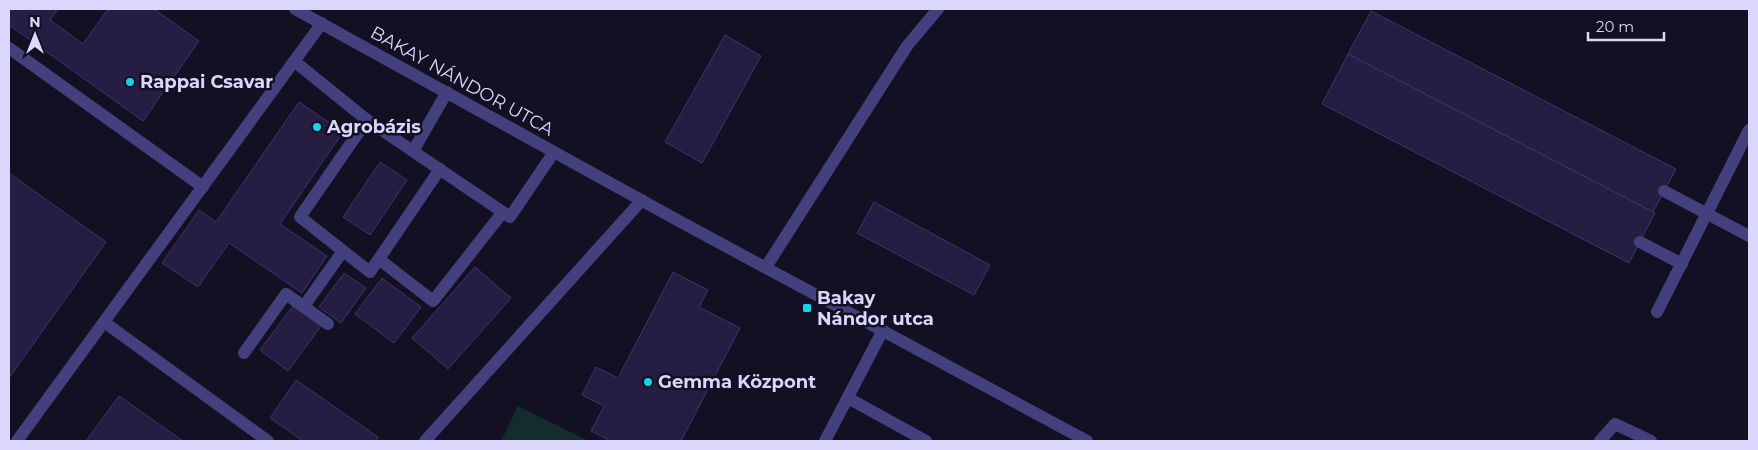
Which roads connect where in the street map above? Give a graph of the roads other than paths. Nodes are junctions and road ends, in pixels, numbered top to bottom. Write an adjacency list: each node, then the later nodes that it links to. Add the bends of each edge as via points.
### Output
1 (295, 9): 3 (street, BAKAY NÁNDOR UTCA)
2 (938, 9): 22 (street, via 907,46)
3 (322, 24): 5 (street); 6 (street, BAKAY NÁNDOR UTCA)
4 (9, 48): 12 (street)
5 (294, 61): 7 (street); 12 (street)
6 (447, 92): 9 (street); 10 (street, BAKAY NÁNDOR UTCA)
7 (367, 120): 9 (street); 19 (street, via 300,217)
8 (1749, 130): 16 (street)
9 (413, 151): 11 (street)
10 (554, 152): 14 (street, BAKAY NÁNDOR UTCA); 15 (street, via 510,217)
11 (440, 169): 15 (street); 20 (street)
12 (203, 187): 25 (street)
13 (1664, 191): 16 (street)
14 (642, 200): 22 (street, BAKAY NÁNDOR UTCA); 32 (street)
15 (503, 212): 20 (street, via 433,301)
16 (1707, 214): 17 (street); 21 (street)
17 (1749, 236)
18 (1640, 242): 21 (street)
19 (344, 251): 20 (street, via 370,272); 23 (street)
20 (380, 260)
21 (1682, 264): 24 (street)
22 (766, 267): 27 (street, BAKAY NÁNDOR UTCA)
23 (304, 306): 26 (street); 28 (street, via 286,294)
24 (1657, 312)
25 (104, 322): 30 (street); 31 (street)
26 (328, 324)
27 (883, 330): 29 (street); 35 (street, BAKAY NÁNDOR UTCA)
28 (244, 353)
29 (848, 398): 33 (street); 34 (street)
30 (17, 441)
31 (268, 441)
32 (425, 441)
33 (826, 441)
34 (926, 441)
35 (1087, 441)
36 (1600, 441): 37 (street, via 1615,424)
37 (1651, 441)

